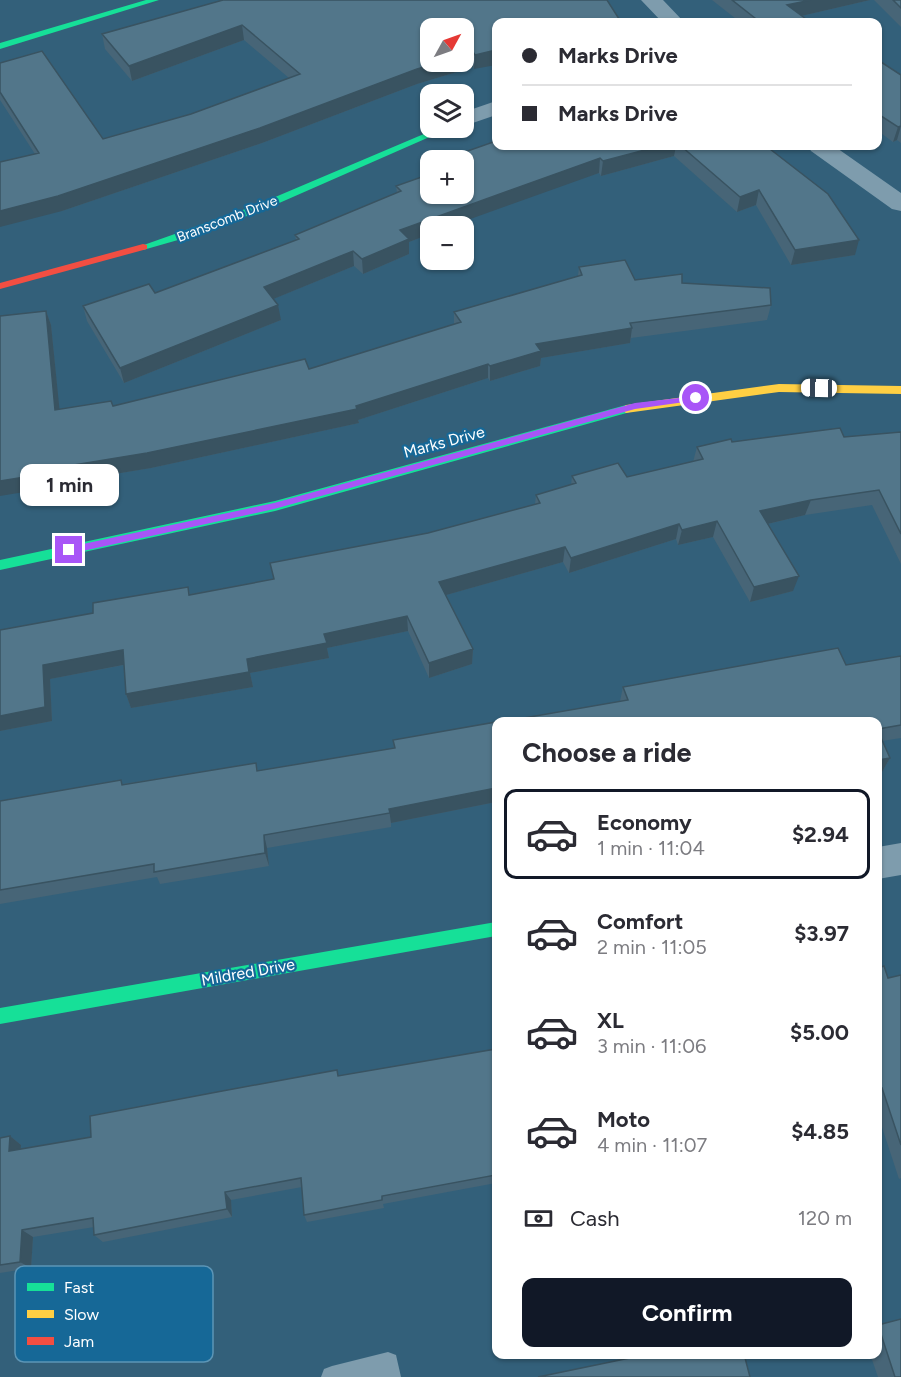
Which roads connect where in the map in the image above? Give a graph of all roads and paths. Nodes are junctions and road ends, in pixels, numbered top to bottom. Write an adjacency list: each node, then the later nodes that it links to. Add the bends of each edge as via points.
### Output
1 (155, 0): 4 (street)
2 (651, 0): 3 (street)
3 (669, 18)
4 (0, 46)
5 (492, 109): 6 (street)
6 (474, 116)
7 (422, 138): 10 (street, Branscomb Drive, via 175,239)
8 (825, 150): 9 (street)
9 (901, 204)
10 (0, 286)
11 (901, 390): 12 (street, Marks Drive, via 778,388 635,406 274,506)
12 (0, 566)
13 (901, 859): 14 (street)
14 (882, 862)
15 (492, 930): 16 (street, Mildred Drive)
16 (0, 1016)
17 (332, 1377): 18 (lane, via 388,1363)
18 (390, 1377)

